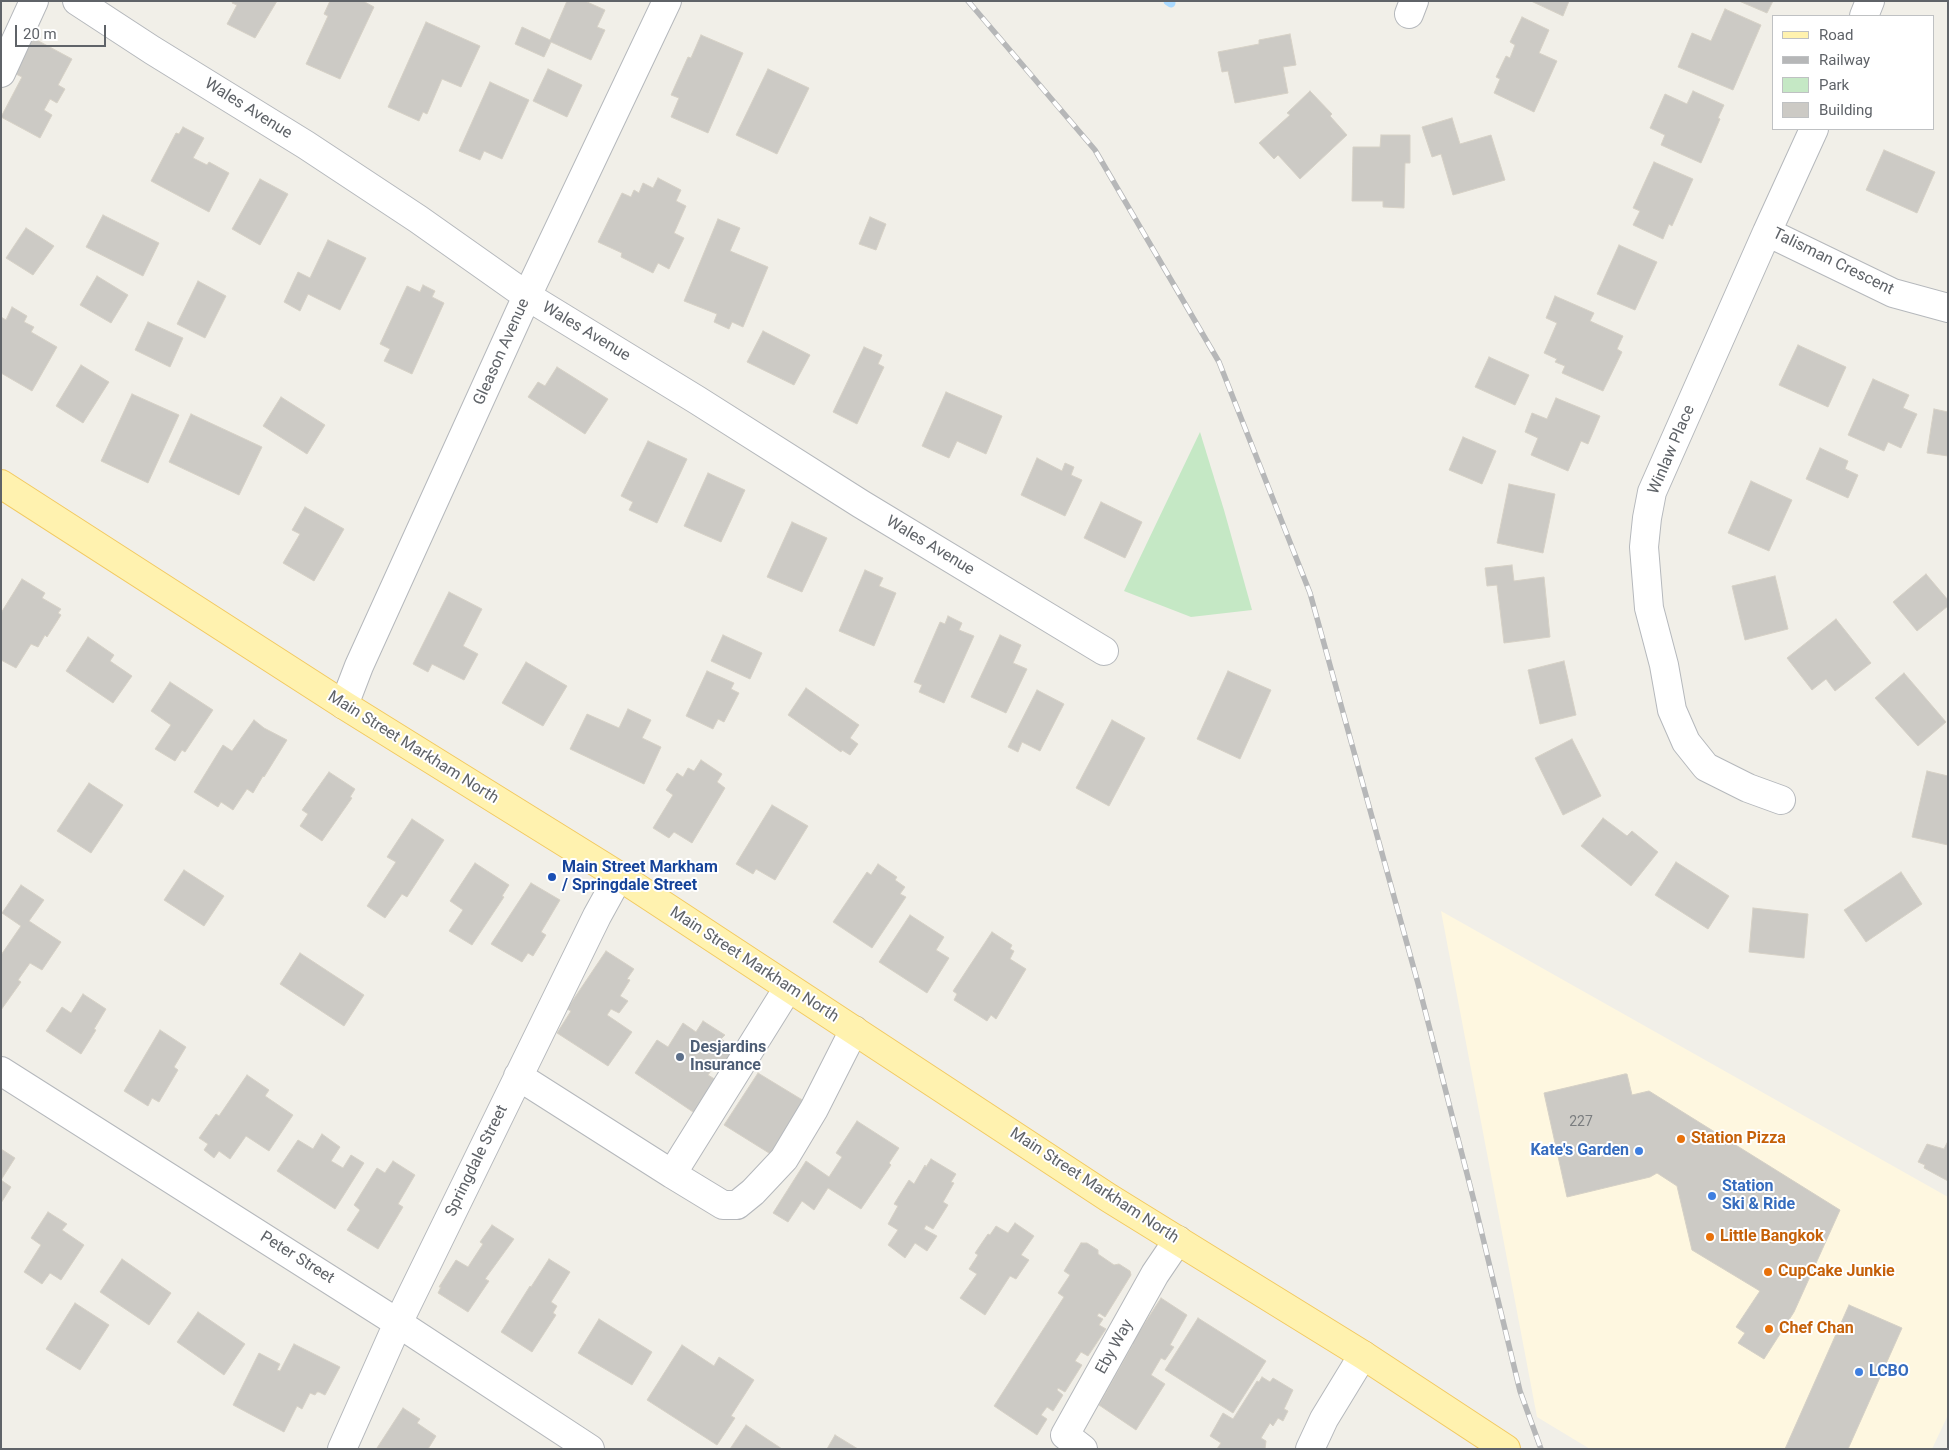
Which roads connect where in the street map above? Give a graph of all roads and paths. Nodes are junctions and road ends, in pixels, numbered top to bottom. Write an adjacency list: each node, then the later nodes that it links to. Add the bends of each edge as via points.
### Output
1 (34, 1): 6 (street)
2 (77, 1): 9 (street, Wales Avenue, via 306,145)
3 (667, 1): 9 (street, Gleason Avenue)
4 (1870, 1): 5 (street)
5 (1864, 15)
6 (1, 73)
7 (1814, 130): 8 (street, Talisman Crescent)
8 (1767, 232): 10 (street, Talisman Crescent, via 1893,293); 14 (street, Winlaw Place, via 1652,492 1644,547 1650,608 1672,710 1686,742 1706,767)
9 (527, 296): 12 (street, Wales Avenue); 13 (street, Gleason Avenue)
10 (1948, 308)
11 (1, 484): 13 (main road, Main Street Markham North)
12 (1104, 651)
13 (344, 705): 15 (main road, Main Street Markham North)
14 (1781, 800)
15 (618, 876): 16 (main road, Main Street Markham North); 19 (street, Springdale Street)
16 (788, 988): 17 (main road, Main Street Markham North); 20 (street)
17 (854, 1030): 20 (street, via 814,1109 784,1159 737,1205 723,1205); 21 (main road, Main Street Markham North)
18 (1, 1071): 22 (street, Peter Street)
19 (518, 1076): 20 (street); 22 (street, Springdale Street)
20 (672, 1174)
21 (1178, 1240): 23 (main road, Main Street Markham North); 26 (street, Eby Way, via 1155,1274 1065,1436)
22 (398, 1323): 24 (street, Springdale Street); 25 (street, Peter Street)
23 (1363, 1354): 27 (street); 28 (main road, Main Street Markham North)
24 (342, 1449)
25 (590, 1449)
26 (1083, 1449)
27 (1310, 1449)
28 (1506, 1449)

